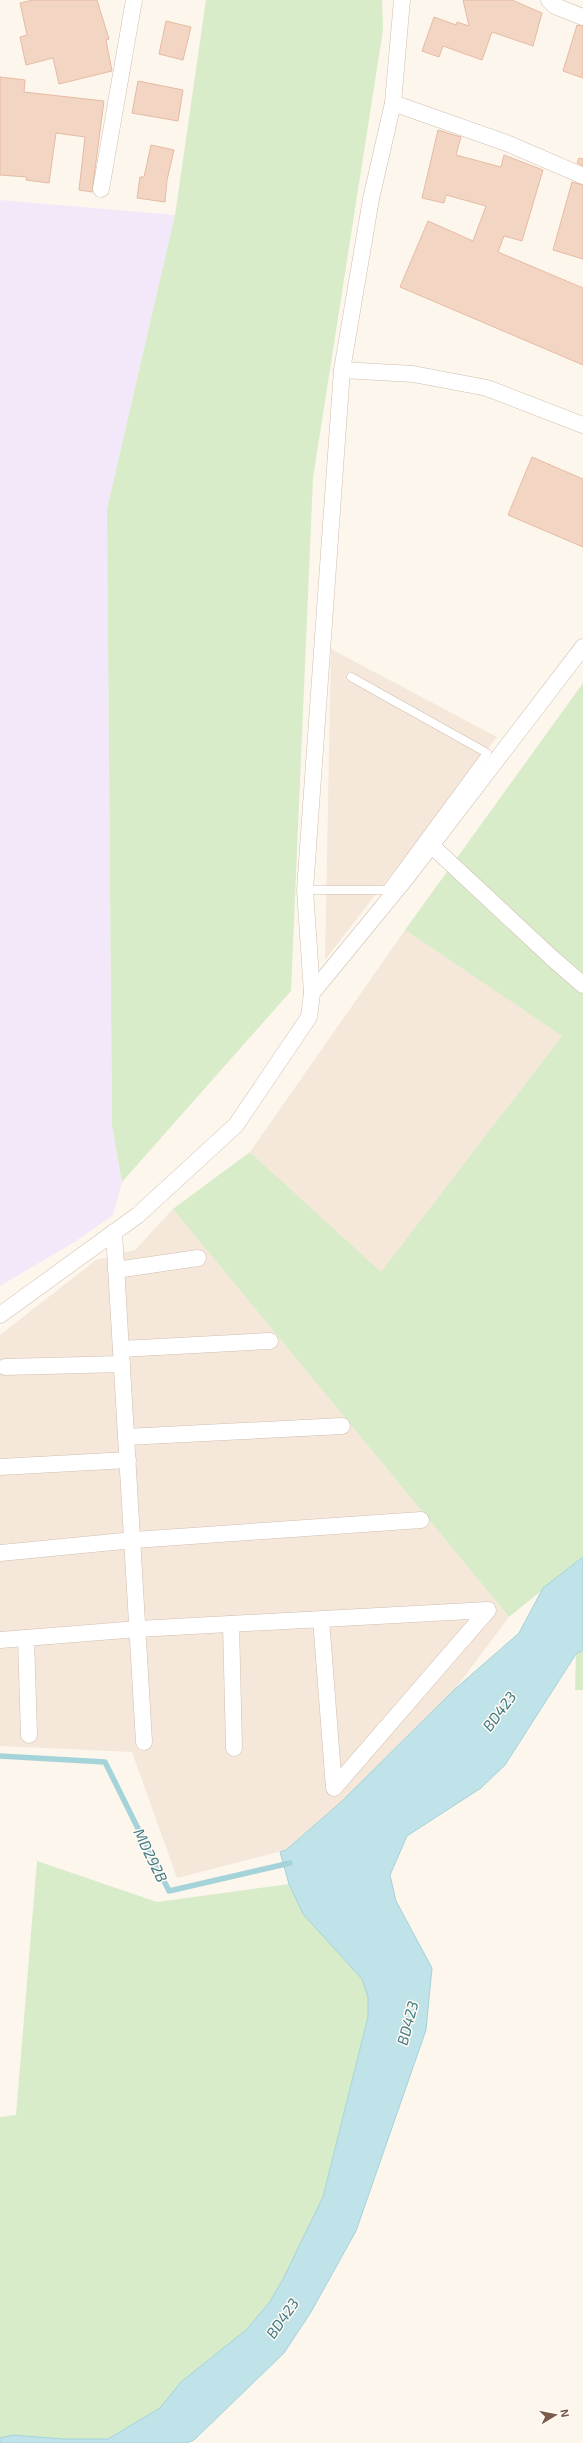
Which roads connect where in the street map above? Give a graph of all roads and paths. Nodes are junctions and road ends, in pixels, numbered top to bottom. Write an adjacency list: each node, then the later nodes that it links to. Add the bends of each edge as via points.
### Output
1 (134, 0): 7 (street)
2 (402, 0): 5 (street)
3 (549, 0): 4 (street)
4 (583, 18)
5 (393, 103): 6 (street, via 509,144); 8 (street, via 371,199)
6 (583, 176)
7 (101, 189)
8 (342, 370): 9 (street, via 413,374 487,388); 14 (street)
9 (583, 425)
10 (583, 647): 12 (street)
11 (351, 676): 12 (lane, via 487,752)
12 (466, 790): 13 (street); 14 (lane, via 386,890)
13 (431, 845): 15 (street); 16 (street)
14 (305, 890): 16 (street)
15 (583, 985)
16 (312, 993): 17 (street, via 309,1017 236,1125 138,1215)
17 (114, 1232): 19 (street); 20 (street)
18 (198, 1258): 19 (street)
19 (116, 1270): 22 (street)
20 (0, 1315)
21 (270, 1341): 22 (street)
22 (121, 1356): 23 (street); 25 (street)
23 (5, 1367)
24 (342, 1426): 25 (street)
25 (126, 1437): 26 (street)
26 (128, 1460): 27 (street); 29 (street)
27 (0, 1467)
28 (421, 1520): 29 (street)
29 (134, 1540): 30 (street); 33 (street)
30 (0, 1553)
31 (321, 1619): 31 (street, via 328,1711 334,1788 488,1610); 32 (street)
32 (231, 1624): 33 (street); 38 (street)
33 (138, 1629): 34 (street); 37 (street)
34 (26, 1638): 35 (street); 36 (street)
35 (0, 1640)
36 (29, 1735)
37 (144, 1742)
38 (234, 1748)

